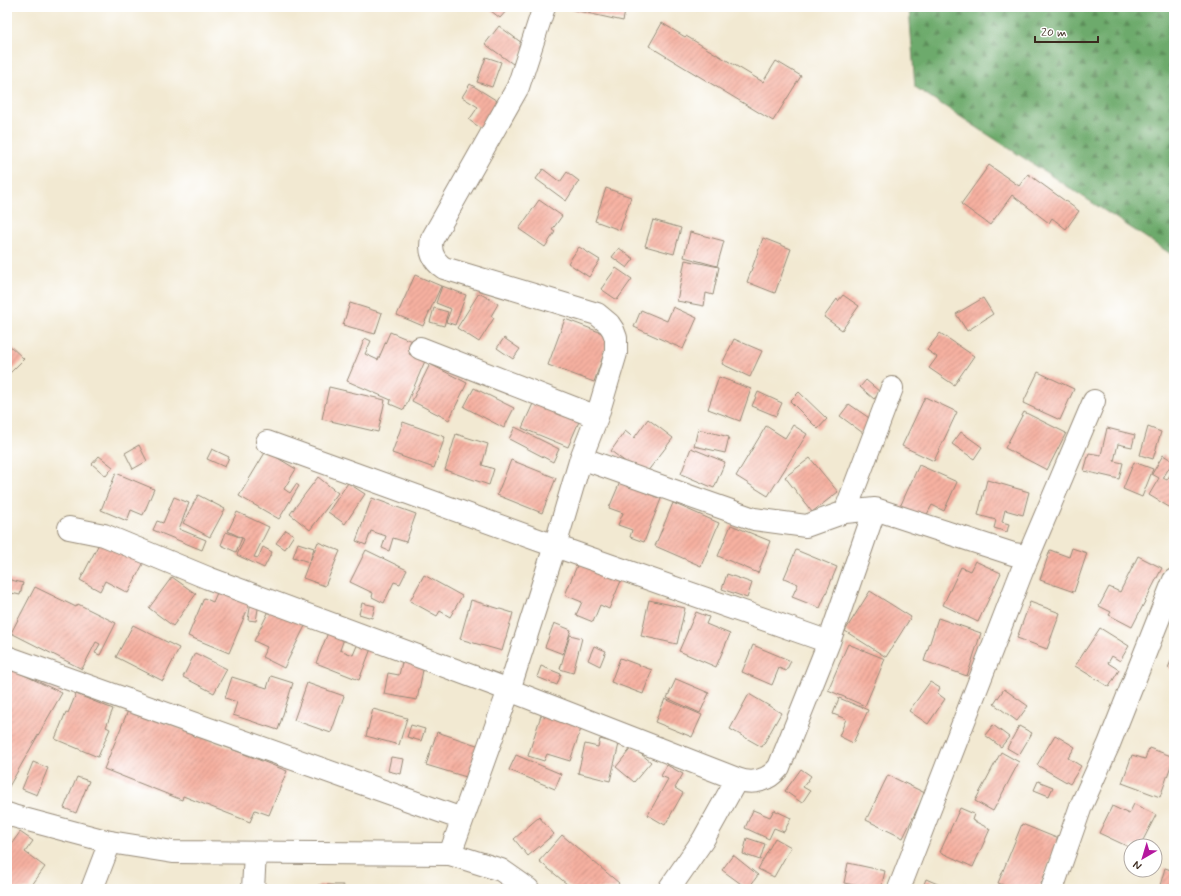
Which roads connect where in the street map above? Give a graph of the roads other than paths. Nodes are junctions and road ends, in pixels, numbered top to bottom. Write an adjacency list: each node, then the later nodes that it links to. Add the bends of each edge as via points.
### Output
1 (544, 7): 5 (street, via 518,87 435,234 430,249 433,258 444,268 597,314 609,324 616,338 616,353)
2 (420, 348): 5 (street)
3 (892, 388): 9 (street)
4 (1094, 401): 12 (street)
5 (597, 417): 7 (street)
6 (267, 442): 11 (street)
7 (580, 458): 9 (street, via 754,520 806,526); 11 (street)
8 (875, 509): 9 (street); 12 (street); 14 (street)
9 (845, 512)
10 (69, 528): 16 (street, via 104,535 208,578)
11 (555, 546): 14 (street); 16 (street)
12 (1021, 560): 27 (street)
13 (1174, 580): 28 (street, via 1109,744 1081,806)
14 (829, 642): 17 (street, via 779,767 764,780 750,782)
15 (7, 657): 19 (street)
16 (509, 690): 17 (street); 19 (street)
17 (737, 779): 26 (street, via 703,840)
18 (7, 814): 20 (street)
19 (462, 819): 22 (street)
20 (110, 842): 21 (street, via 173,852); 23 (street)
21 (255, 853): 22 (street); 24 (street)
22 (450, 854): 25 (street, via 501,870)
23 (92, 889)
24 (253, 889)
25 (528, 889)
26 (670, 889)
27 (898, 889)
28 (1052, 889)

